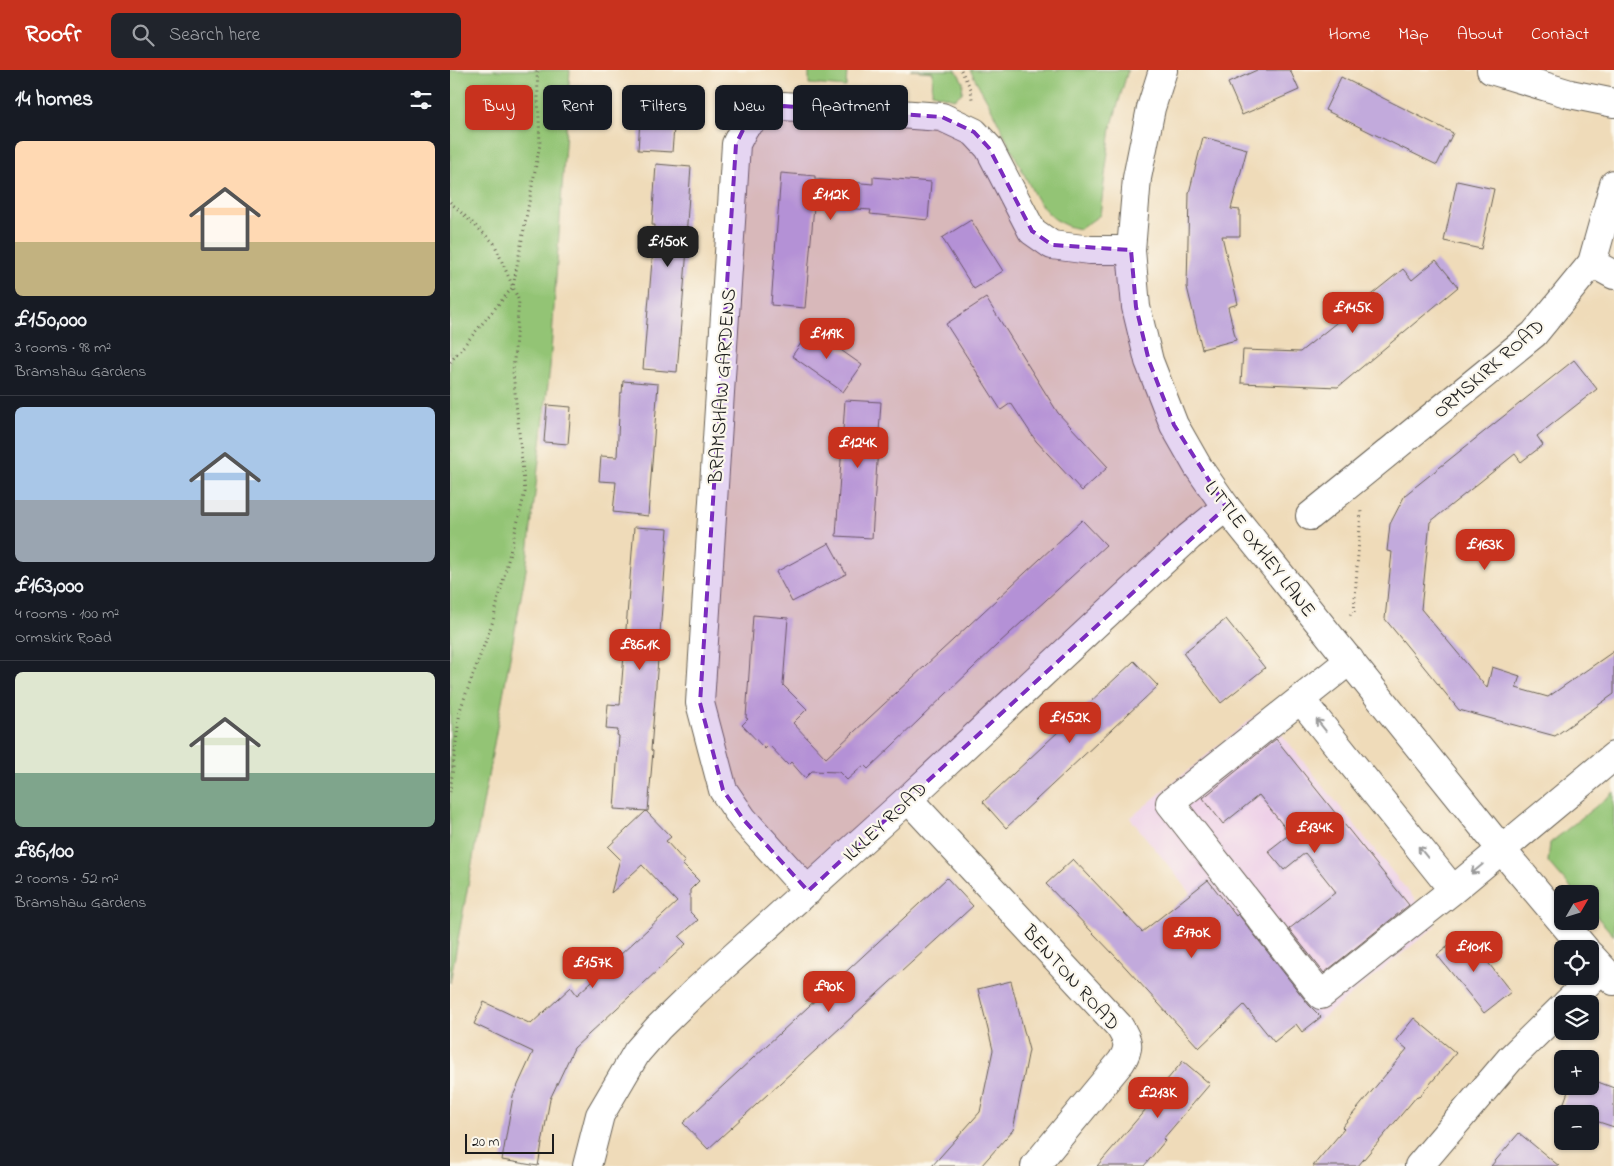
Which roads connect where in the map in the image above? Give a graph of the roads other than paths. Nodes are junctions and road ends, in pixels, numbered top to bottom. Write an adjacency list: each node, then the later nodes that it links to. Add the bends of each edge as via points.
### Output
1 (1163, 70): 5 (street, LITTLE OXHEY LANE, via 1151,108 1137,178)
2 (1491, 70): 3 (street, via 1570,94)
3 (1614, 102)
4 (1614, 184): 6 (street, ORMSKIRK ROAD)
5 (1131, 250): 7 (street, LITTLE OXHEY LANE, via 1136,307 1149,361 1174,425); 15 (street, BRAMSHAW GARDENS, via 1090,250 1052,245 1032,231 989,148 974,132 942,117 783,106 763,112 745,126 736,144 700,703 723,790 743,819)
6 (1603, 269): 8 (street, ORMSKIRK ROAD, via 1534,334)
7 (1226, 507): 9 (street, LITTLE OXHEY LANE); 12 (street, ILKLEY ROAD, via 1189,537)
8 (1310, 516)
9 (1350, 660): 10 (street); 13 (street, LITTLE OXHEY LANE)
10 (1301, 700): 14 (street, one-way to 10); 14 (street, via 1170,803 1321,995)
11 (1614, 756): 13 (street)
12 (908, 799): 15 (street, ILKLEY ROAD); 21 (street, BENTON ROAD, via 1127,1038 1121,1062)
13 (1501, 849): 14 (street, one-way to 14); 16 (street, LITTLE OXHEY LANE)
14 (1453, 890)
15 (808, 891): 20 (street, ILKLEY ROAD, via 696,991 637,1052 600,1115)
16 (1578, 940)
17 (1581, 985): 18 (street)
18 (1573, 995)
19 (1554, 1016): 22 (street, via 1510,1059)
20 (587, 1166)
21 (1035, 1166)
22 (1419, 1166)

